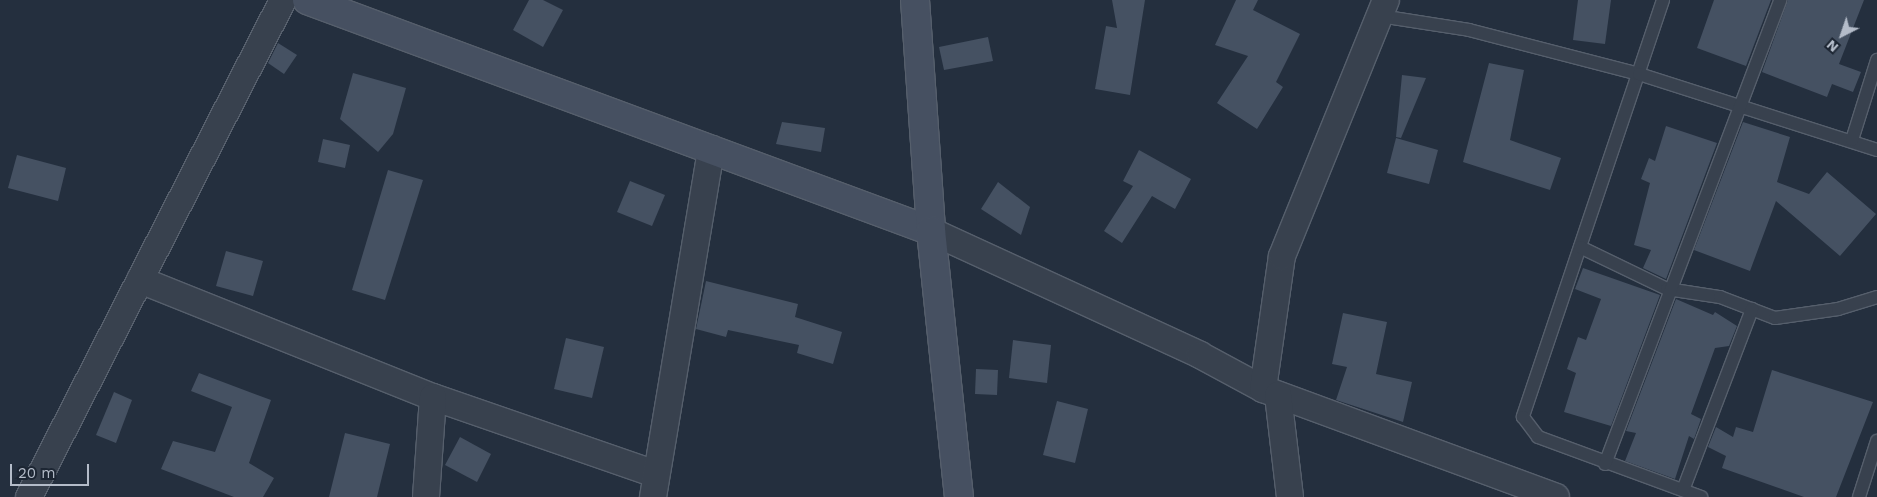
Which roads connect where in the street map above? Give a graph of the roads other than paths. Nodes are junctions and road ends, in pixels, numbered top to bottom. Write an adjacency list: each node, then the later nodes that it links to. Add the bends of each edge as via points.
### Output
1 (283, 0): 15 (street)
2 (306, 0): 11 (street)
3 (915, 0): 13 (street)
4 (1663, 0): 8 (lane)
5 (1780, 0): 9 (lane)
6 (1383, 8): 8 (lane); 19 (street, via 1282,256)
7 (1877, 60): 10 (lane)
8 (1639, 74): 9 (lane); 14 (lane)
9 (1740, 102): 10 (lane); 16 (lane)
10 (1852, 140): 12 (lane)
11 (711, 150): 13 (street); 23 (street)
12 (1877, 150)
13 (930, 231): 19 (street, via 1200,355); 27 (street)
14 (1580, 247): 16 (lane); 22 (lane, via 1523,418 1538,437)
15 (140, 280): 20 (street); 25 (street)
16 (1667, 289): 18 (lane, via 1720,297); 22 (lane)
17 (1877, 297): 18 (lane, via 1838,309 1775,318)
18 (1752, 310): 24 (lane)
19 (1270, 392): 28 (street); 29 (street)
20 (433, 397): 23 (street); 26 (street)
21 (1877, 441): 31 (lane)
22 (1604, 464): 24 (lane)
23 (654, 485)
24 (1683, 490): 30 (lane)
25 (30, 497)
26 (426, 497)
27 (959, 497)
28 (1290, 497)
29 (1556, 497)
30 (1701, 497)
31 (1859, 497)

